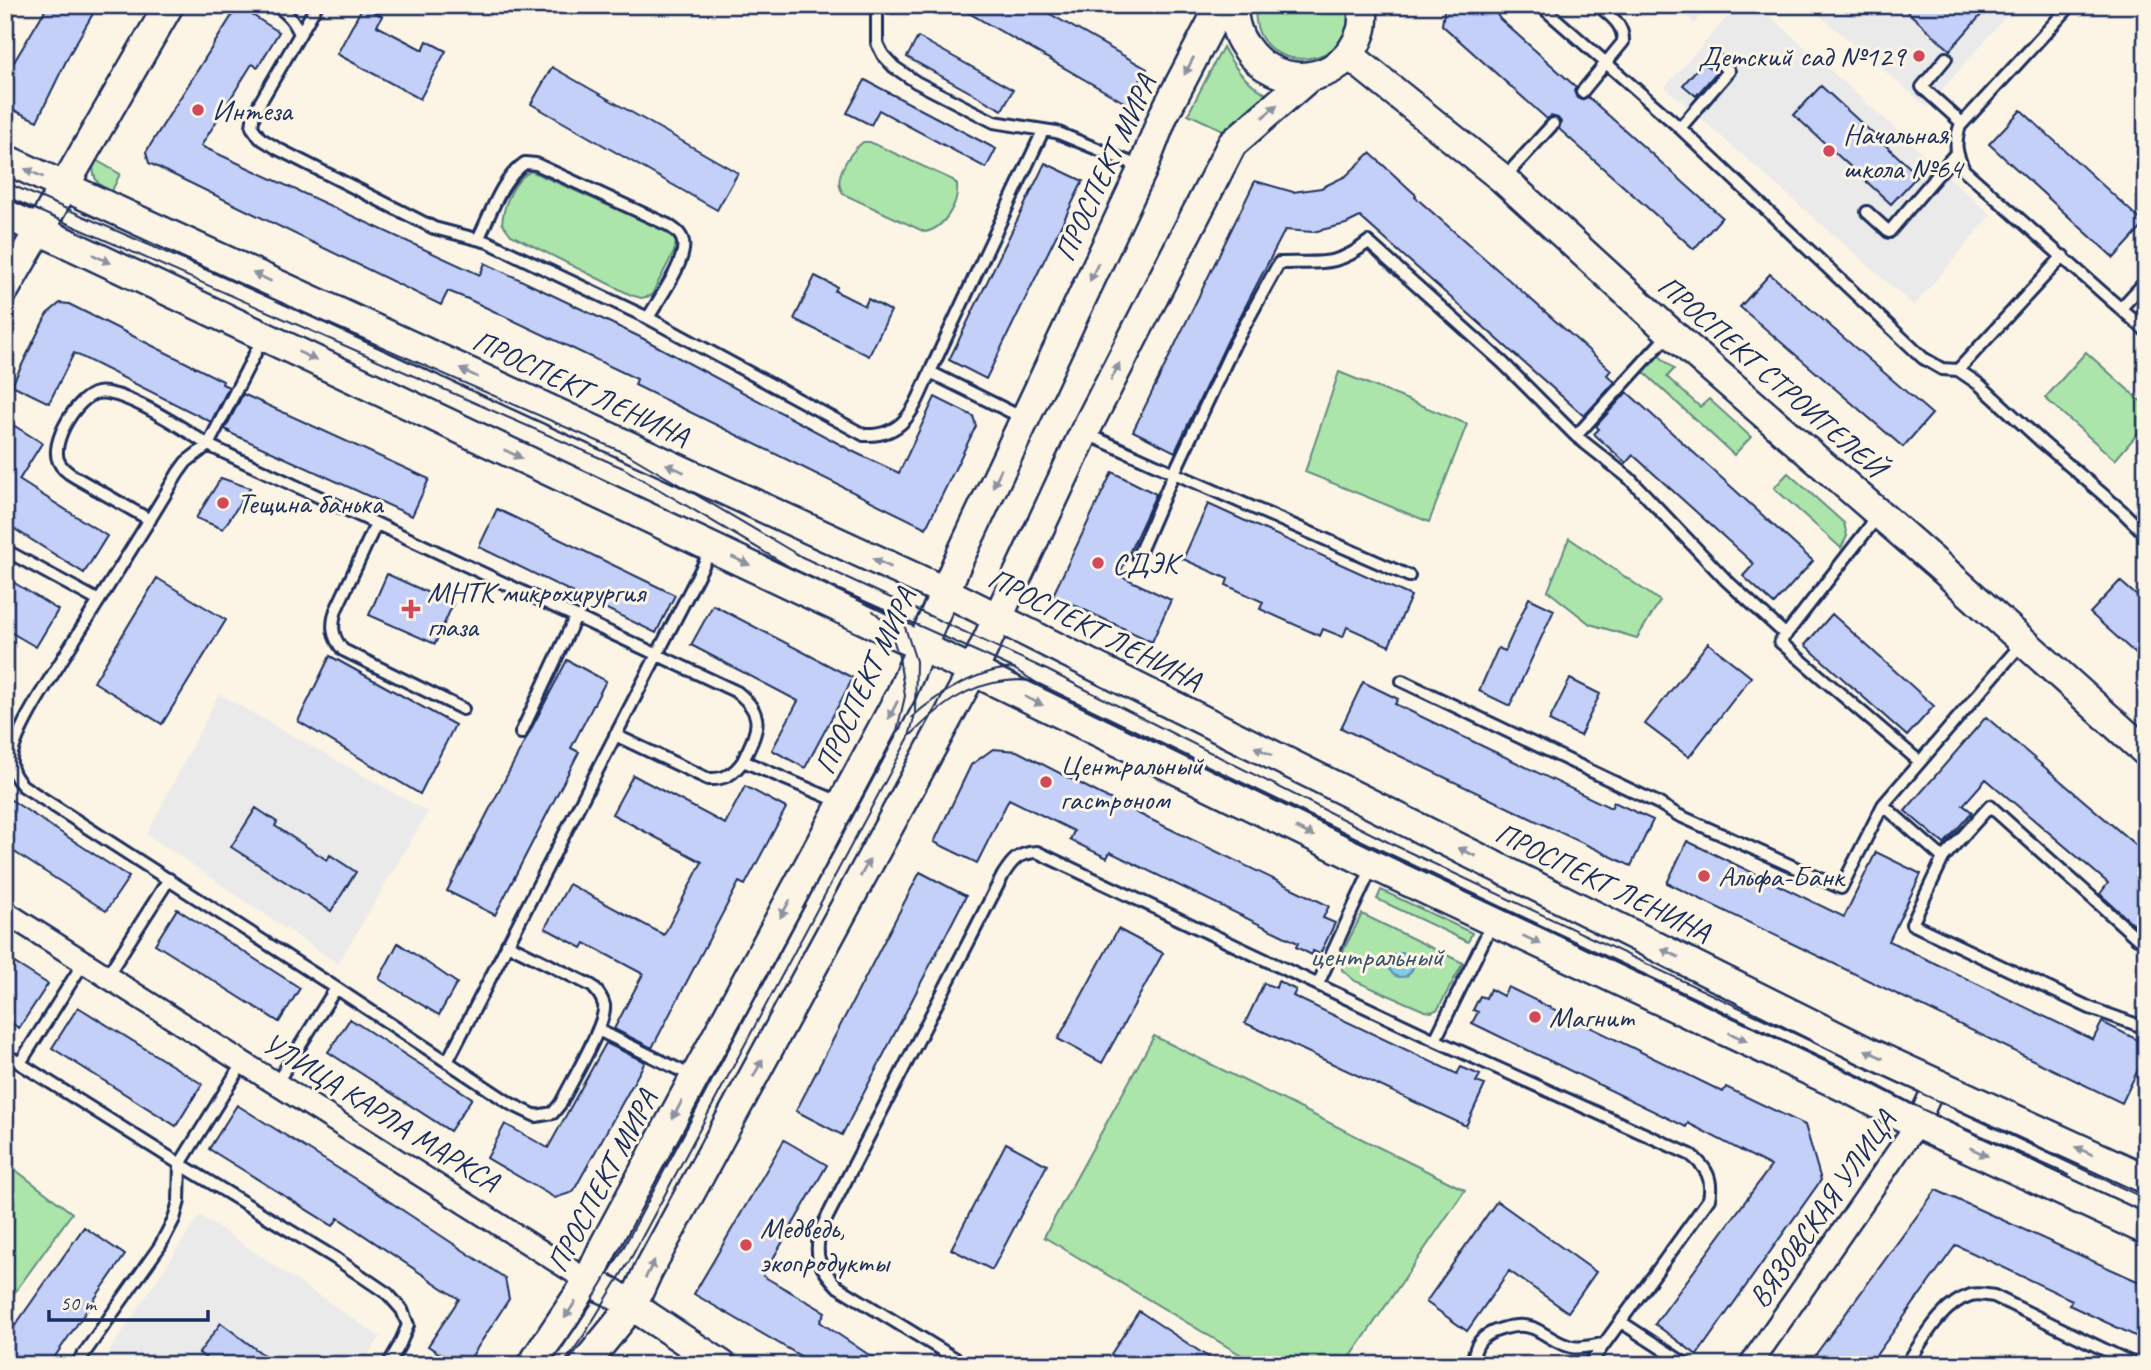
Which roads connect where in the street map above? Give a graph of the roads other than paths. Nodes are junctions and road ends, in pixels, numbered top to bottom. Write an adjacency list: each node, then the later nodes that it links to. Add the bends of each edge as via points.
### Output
1 (169, 5): 26 (main road)
2 (274, 5): 11 (lane, via 295,22)
3 (317, 5): 11 (lane)
4 (877, 5): 21 (lane, via 877,43 894,67 993,122)
5 (1221, 5): 24 (main road, ПРОСПЕКТ МИРА, one-way to 24, via 1163,116)
6 (1232, 5): 16 (main road, via 1234,26 1260,62 1286,75)
7 (1363, 5): 12 (main road, via 1361,31)
8 (1540, 5): 15 (lane)
9 (1598, 5): 15 (lane, via 1615,18 1624,33 1623,42)
10 (2071, 5): 18 (lane)
11 (300, 34): 30 (lane, via 254,113 252,127 260,138 434,228)
12 (1349, 55): 16 (main road, via 1335,68); 25 (main road, ПРОСПЕКТ СТРОИТЕЛЕЙ)
13 (1714, 58): 20 (lane, via 1729,71)
14 (1946, 58): 18 (lane, via 1922,87)
15 (1605, 64): 17 (lane); 20 (lane)
16 (1308, 78): 42 (main road, one-way to 16, via 1231,144)
17 (1582, 92)
18 (1962, 123): 22 (lane, via 1955,140)
19 (1553, 124): 25 (lane)
20 (1680, 128): 39 (lane, via 1923,358 1942,369)
21 (1043, 131): 24 (lane, via 1070,137); 40 (lane)
22 (1956, 153): 27 (lane, via 1889,232); 31 (lane, via 1964,170)
23 (5, 159): 26 (main road, ПРОСПЕКТ ЛЕНИНА, one-way to 23)
24 (1143, 168): 41 (main road, ПРОСПЕКТ МИРА, one-way to 41)
25 (1503, 179): 37 (main road, ПРОСПЕКТ СТРОИТЕЛЕЙ)
26 (64, 186): 29 (main road); 54 (main road, ПРОСПЕКТ ЛЕНИНА, one-way to 26)
27 (1867, 212)
28 (5, 214): 29 (main road)
29 (40, 230): 33 (main road); 38 (main road, one-way to 38)
30 (478, 239): 35 (lane); 35 (lane, via 505,184 525,163 656,219 678,232 683,256)
31 (2063, 256): 34 (lane); 39 (lane)
32 (2146, 281): 34 (lane)
33 (5, 289)
34 (2121, 308): 36 (lane)
35 (648, 318): 40 (lane, via 864,435 890,433 902,423)
36 (2146, 331)
37 (1670, 332): 43 (lane); 46 (main road, ПРОСПЕКТ СТРОИТЕЛЕЙ)
38 (264, 336): 44 (lane); 50 (main road, one-way to 50)
39 (1958, 370): 49 (lane, via 2000,401)
40 (930, 372): 41 (lane)
41 (1025, 419): 54 (main road, ПРОСПЕКТ МИРА, one-way to 54)
42 (1084, 433): 45 (lane); 56 (main road)
43 (1576, 436): 45 (lane, via 1503,363 1367,242 1352,255 1327,263 1279,263 1234,345); 58 (lane, via 1629,478 1726,580)
44 (208, 445): 47 (lane, via 186,462); 47 (lane, via 119,395 96,393 74,410 57,443 59,462 75,477); 48 (lane)
45 (1174, 473): 52 (lane); 53 (lane)
46 (1878, 515): 58 (lane); 59 (main road, ПРОСПЕКТ СТРОИТЕЛЕЙ)
47 (150, 520): 55 (lane)
48 (376, 524): 57 (lane); 64 (lane, via 336,610 332,624 337,642 343,650)
49 (2146, 535)
50 (712, 548): 60 (main road, one-way to 60); 61 (lane)
51 (5, 550): 55 (lane)
52 (1138, 556)
53 (1409, 576)
54 (944, 591): 56 (main road, ПРОСПЕКТ ЛЕНИНА); 60 (main road, ПРОСПЕКТ МИРА)
55 (99, 601): 74 (lane, via 22,731 11,760 14,777)
56 (997, 617): 62 (main road); 92 (main road, ПРОСПЕКТ ЛЕНИНА, one-way to 56)
57 (575, 618): 61 (lane); 65 (lane)
58 (1786, 635): 69 (lane, via 1780,642)
59 (2023, 642): 67 (main road, ПРОСПЕКТ СТРОИТЕЛЕЙ); 69 (lane)
60 (922, 648): 62 (main road); 70 (main road, ПРОСПЕКТ МИРА, one-way to 70)
61 (656, 656): 66 (lane); 68 (lane, via 737,692 752,704 757,722)
62 (973, 671): 73 (main road, one-way to 73); 99 (main road, one-way to 62)
63 (1402, 681): 71 (lane, via 1841,888)
64 (463, 709)
65 (521, 733)
66 (615, 735): 68 (lane, via 708,779 728,776); 79 (lane)
67 (2146, 752)
68 (743, 761): 70 (lane)
69 (1920, 762): 71 (lane)
70 (844, 804): 91 (main road, ПРОСПЕКТ МИРА, one-way to 91)
71 (1882, 806): 72 (lane)
72 (1943, 858): 78 (lane, via 1990,806); 84 (lane, via 1912,923 2090,1008)
73 (1373, 865): 76 (main road); 82 (lane)
74 (169, 879): 81 (lane); 83 (lane)
75 (5, 912): 80 (street, УЛИЦА КАРЛА МАРКСА)
76 (1493, 922): 86 (lane); 94 (main road, one-way to 94)
77 (2146, 928): 78 (lane)
78 (2141, 941)
79 (507, 944): 85 (lane, via 592,986 604,1007); 88 (lane)
80 (84, 962): 81 (street, УЛИЦА КАРЛА МАРКСА); 89 (lane)
81 (107, 976): 90 (street, УЛИЦА КАРЛА МАРКСА)
82 (1318, 984): 86 (lane); 107 (lane, via 1037,852 1022,853 1011,861 826,1218 817,1245 816,1258 838,1287)
83 (336, 988): 88 (lane); 93 (lane)
84 (2146, 1028)
85 (598, 1030): 88 (lane, via 561,1103 546,1116 525,1112); 91 (lane)
86 (1435, 1040): 100 (lane, via 1691,1155 1709,1173 1709,1199)
87 (5, 1054): 89 (lane)
88 (447, 1062)
89 (20, 1063): 95 (lane)
90 (242, 1063): 93 (street, УЛИЦА КАРЛА МАРКСА); 95 (lane)
91 (695, 1077): 98 (main road, ПРОСПЕКТ МИРА, one-way to 98)
92 (1936, 1083): 94 (street, ВЯЗОВСКАЯ УЛИЦА); 96 (main road, ПРОСПЕКТ ЛЕНИНА, one-way to 92)
93 (276, 1084): 98 (street, УЛИЦА КАРЛА МАРКСА)
94 (1917, 1124): 97 (main road, one-way to 97); 111 (street, ВЯЗОВСКАЯ УЛИЦА)
95 (180, 1164): 102 (lane, via 388,1294 408,1325); 103 (lane, via 174,1219)
96 (2146, 1179)
97 (2146, 1230)
98 (588, 1281): 99 (main road, УЛИЦА КАРЛА МАРКСА); 104 (main road, ПРОСПЕКТ МИРА, one-way to 104)
99 (632, 1306): 105 (main road); 106 (main road, УЛИЦА КАРЛА МАРКСА)
100 (1621, 1322): 101 (lane); 110 (lane)
101 (1604, 1344): 108 (lane, via 1575,1348 1555,1343 1523,1325 1482,1338); 109 (lane)
102 (393, 1363)
103 (76, 1365)
104 (532, 1365)
105 (584, 1365)
106 (722, 1365)
107 (966, 1365)
108 (1471, 1365)
109 (1589, 1365)
110 (1687, 1365)
111 (1750, 1365)
112 (1906, 1365): 113 (lane, via 1942,1315 1974,1294 1994,1296)
113 (2136, 1365)

